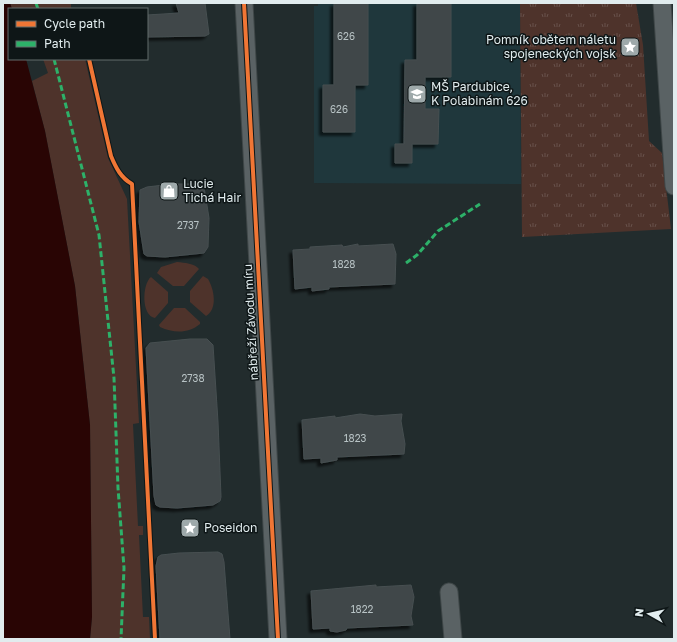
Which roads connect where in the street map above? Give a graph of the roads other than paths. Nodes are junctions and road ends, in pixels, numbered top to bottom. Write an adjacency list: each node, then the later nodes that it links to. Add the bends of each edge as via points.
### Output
1 (244, 3): 6 (street, nábřeží Závodu míru)
2 (662, 3): 3 (street)
3 (670, 61): 4 (street)
4 (674, 186)
5 (449, 592): 7 (street)
6 (278, 639)
7 (453, 639)

